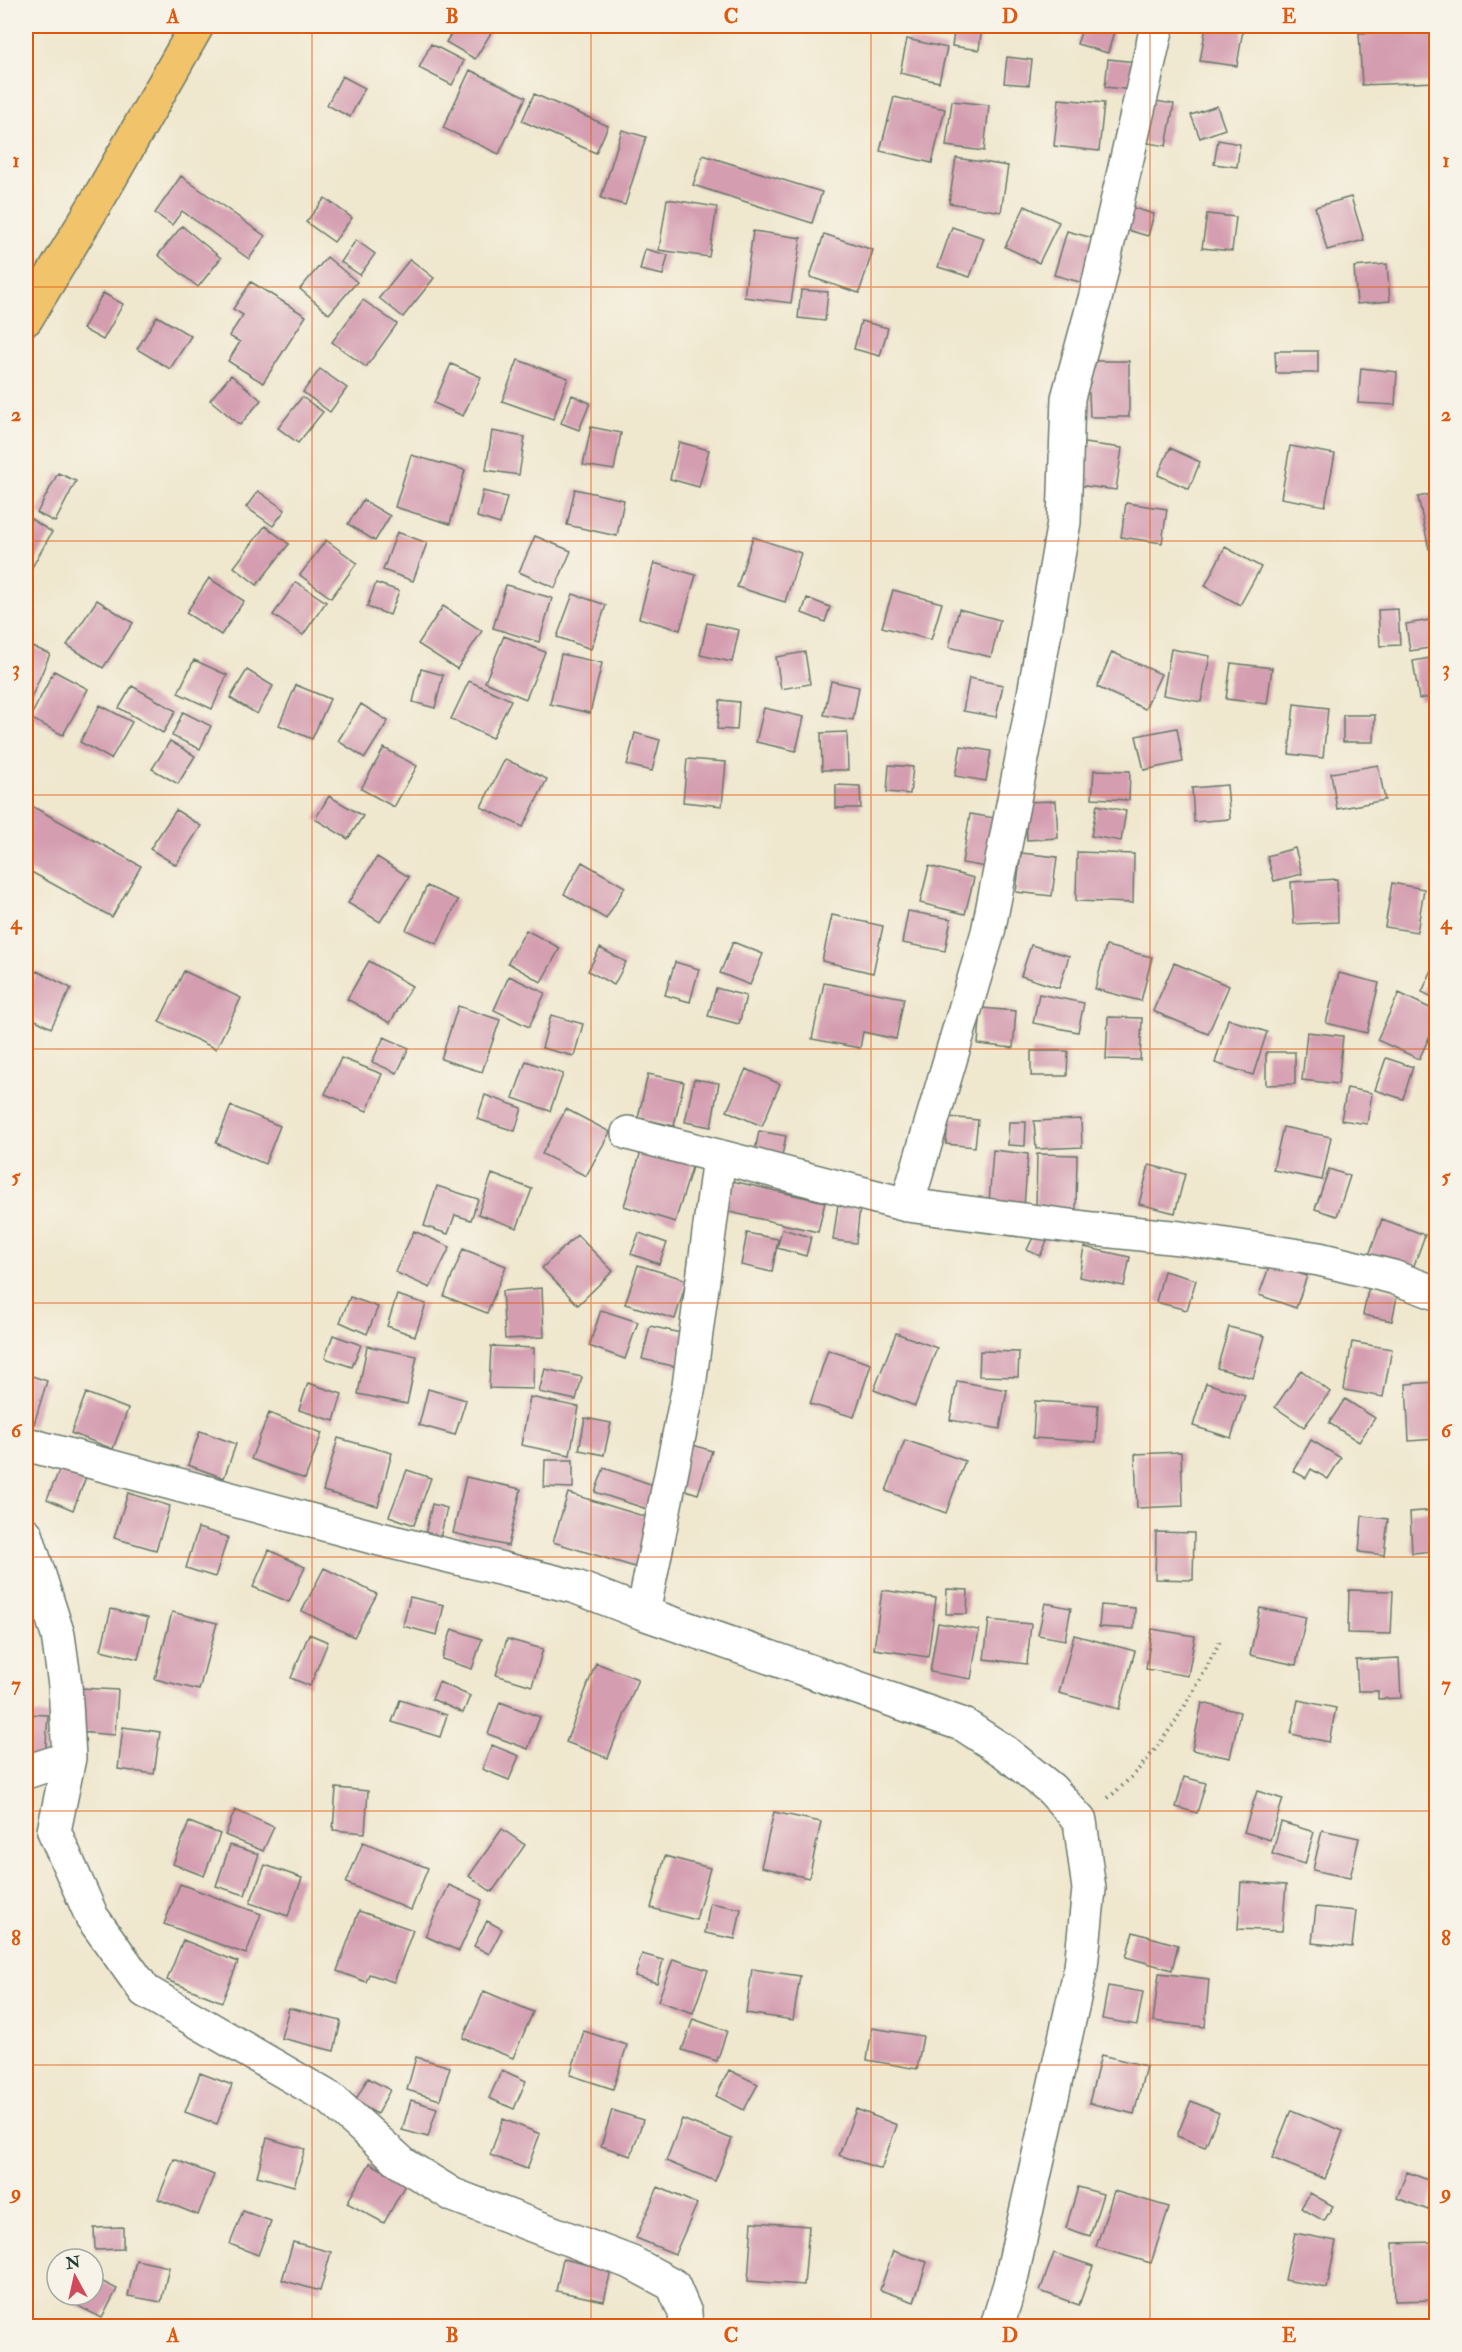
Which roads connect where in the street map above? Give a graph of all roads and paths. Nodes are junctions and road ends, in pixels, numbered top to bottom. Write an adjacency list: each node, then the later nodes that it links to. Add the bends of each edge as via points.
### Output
1 (197, 26): 3 (highway)
2 (1157, 26): 6 (street, via 1096,295 1068,398 1064,522 988,932)
3 (26, 319)
4 (628, 1133): 5 (street)
5 (719, 1157): 6 (street); 10 (street, via 689,1386)
6 (907, 1205): 7 (street, via 1319,1259 1393,1277)
7 (1437, 1293)
8 (26, 1444): 10 (street, via 576,1587)
9 (26, 1534): 12 (street, via 58,1635)
10 (643, 1613): 14 (street, via 964,1725 1051,1789)
11 (1221, 1639): 14 (path, via 1170,1729 1132,1779)
12 (69, 1758): 13 (street); 15 (street, via 54,1831 92,1917 145,1991 331,2098 403,2164 453,2195 633,2263 673,2285)
13 (26, 1772)
14 (1080, 1821): 16 (street, via 1089,1889 1081,1967 1010,2284)
15 (686, 2326)
16 (997, 2326)

